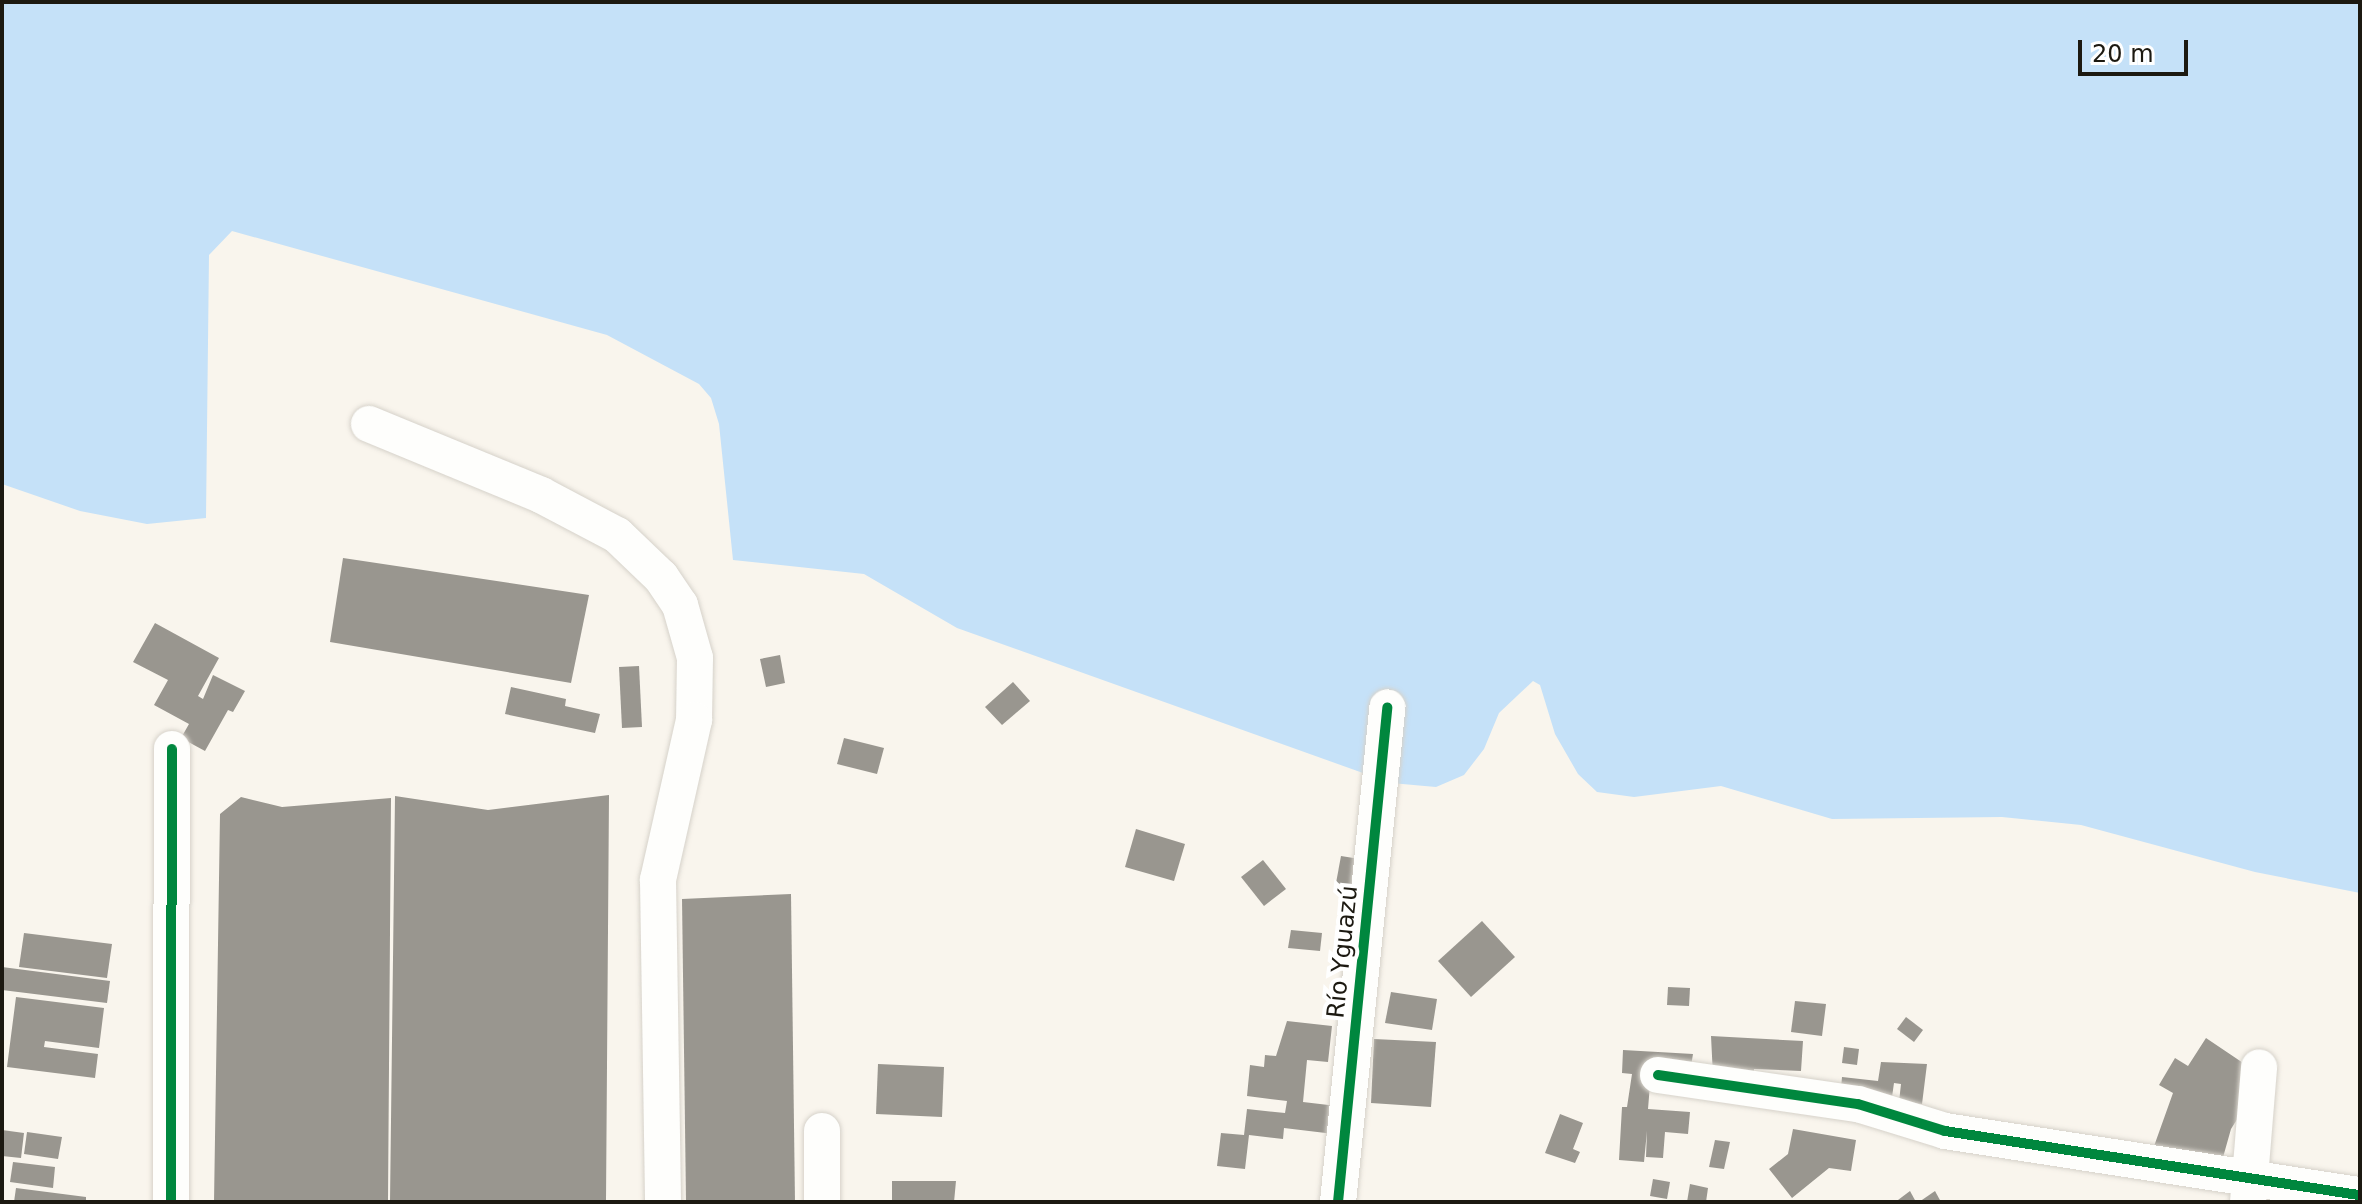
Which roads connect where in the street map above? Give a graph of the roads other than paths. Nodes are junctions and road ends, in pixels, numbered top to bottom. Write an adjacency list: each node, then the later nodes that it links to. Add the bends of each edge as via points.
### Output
1 (369, 424): 10 (street, via 541,495 617,535 661,577 680,605 695,658 694,720 658,880)
2 (1387, 707): 12 (street, Río Yguazú)
3 (172, 749): 9 (street)
4 (2259, 1067): 7 (street)
5 (1658, 1075): 7 (street, via 1858,1104 1945,1131)
6 (822, 1131): 11 (street)
7 (2249, 1192): 8 (street)
8 (2360, 1195)
9 (171, 1202)
10 (663, 1202)
11 (822, 1202)
12 (1338, 1202)

